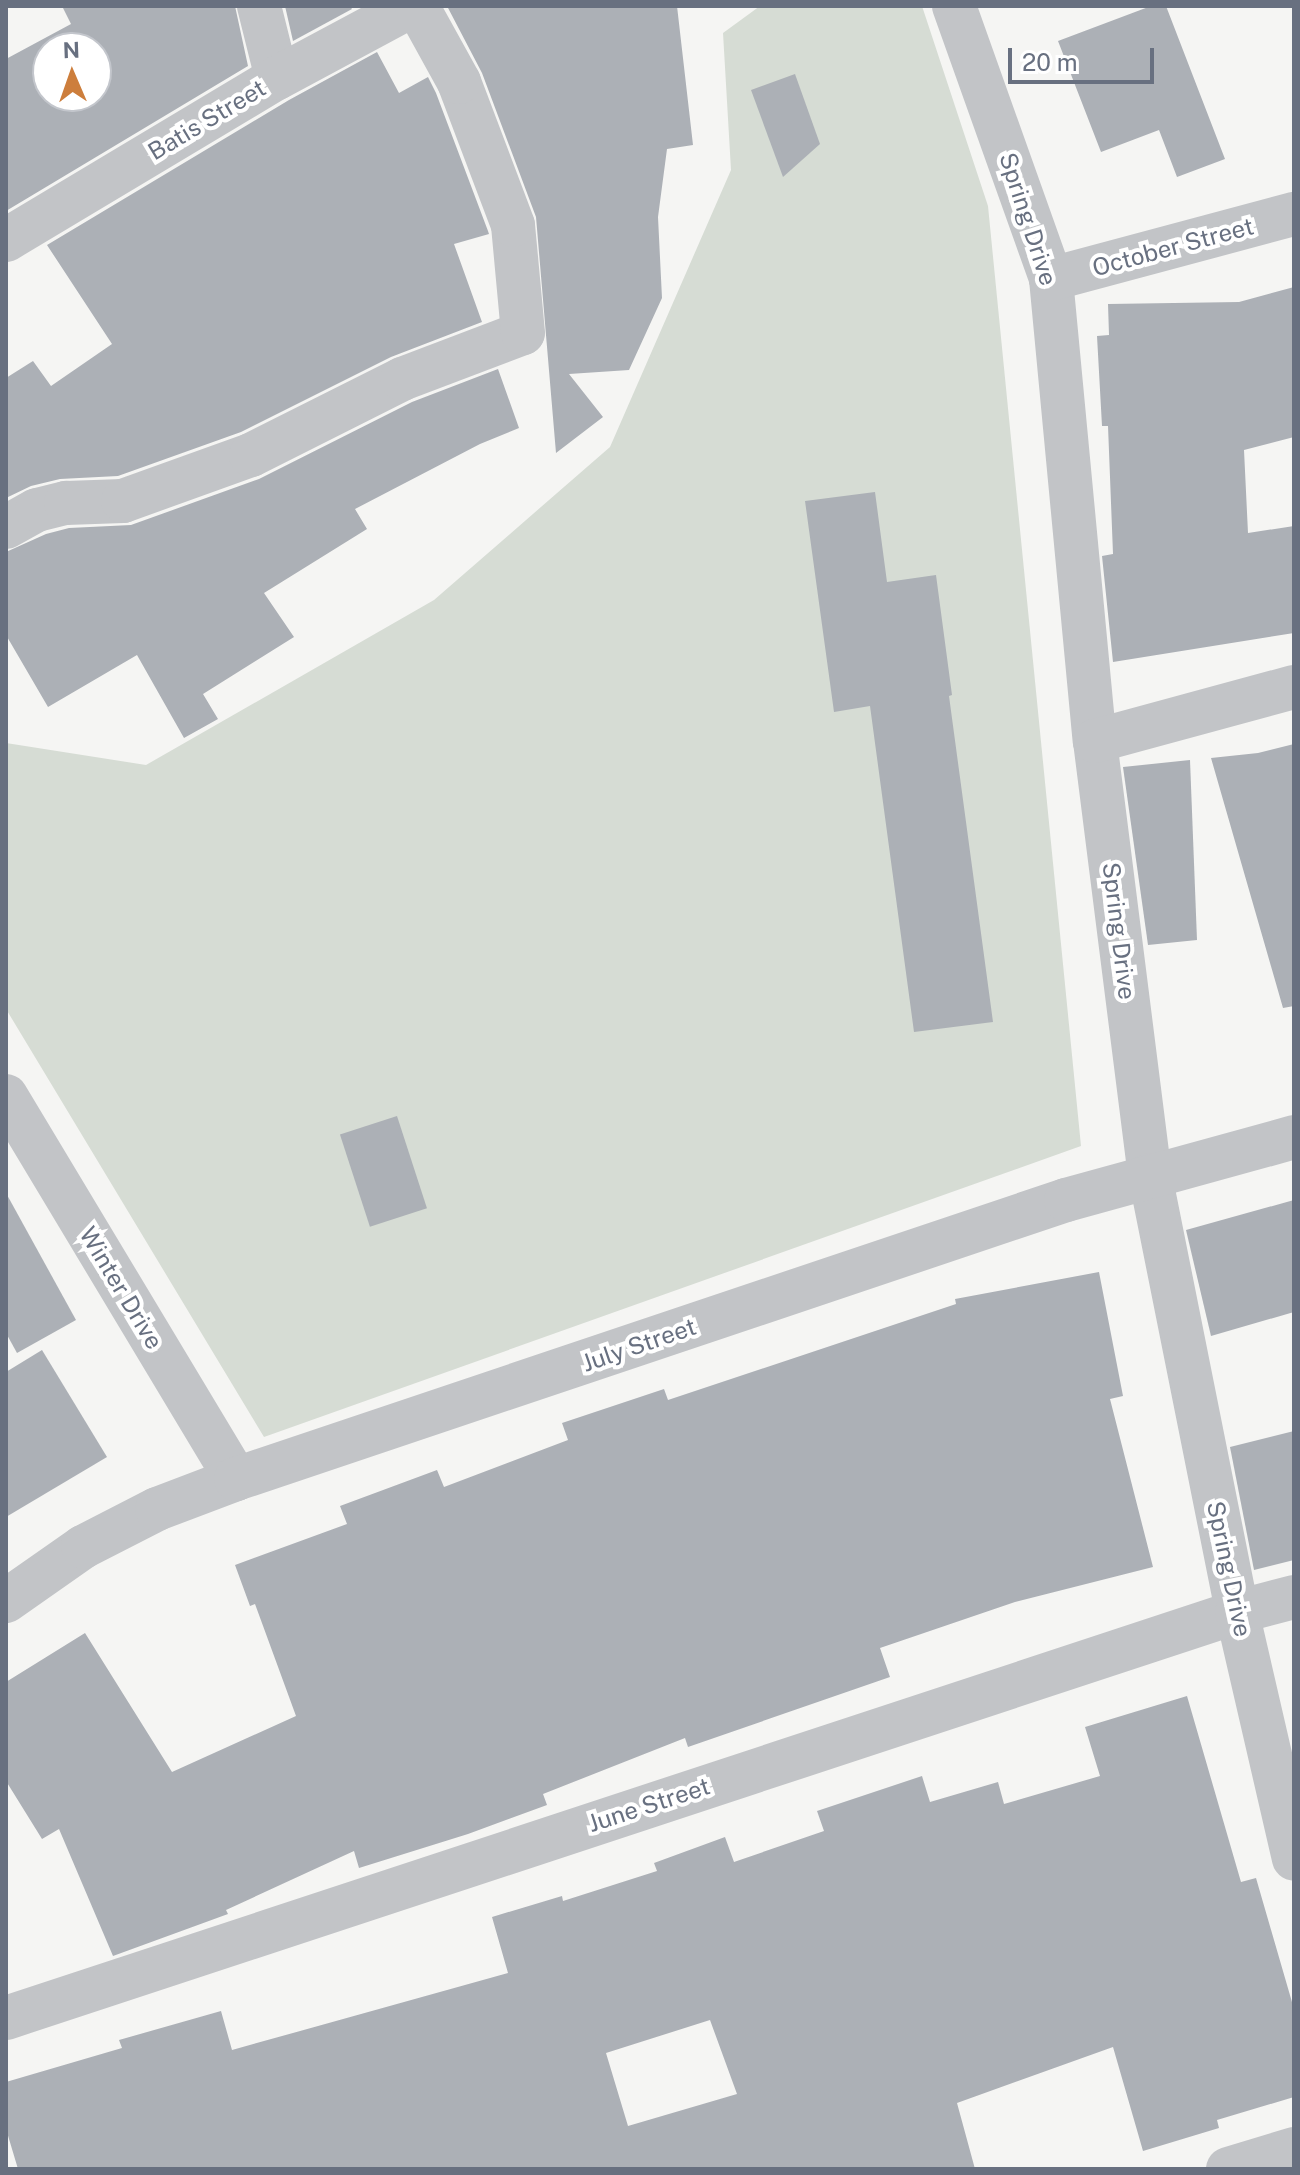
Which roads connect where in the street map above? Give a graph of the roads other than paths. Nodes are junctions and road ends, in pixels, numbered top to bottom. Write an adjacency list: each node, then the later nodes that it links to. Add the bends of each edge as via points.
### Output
1 (259, 6): 4 (street)
2 (414, 6): 4 (street, Batis Street); 8 (street, via 459,82 513,225 523,333 402,379 251,455 123,501 66,503 37,510)
3 (954, 6): 7 (street, Spring Drive)
4 (277, 78): 6 (street, Batis Street)
5 (1294, 214): 7 (street, October Street)
6 (6, 240)
7 (1051, 279): 10 (street, Spring Drive)
8 (6, 527)
9 (1294, 687): 10 (street)
10 (1095, 741): 13 (street, Spring Drive)
11 (6, 1096): 14 (street, Winter Drive)
12 (1294, 1137): 13 (street, July Street)
13 (1150, 1175): 14 (street, July Street); 17 (street, Spring Drive)
14 (236, 1479): 16 (street, July Street, via 157,1509 83,1547)
15 (1294, 1597): 17 (street, June Street)
16 (6, 1601)
17 (1237, 1612): 18 (street, Spring Drive); 19 (street, June Street)
18 (1294, 1859)
19 (6, 2018)
20 (1294, 2149): 21 (street)
21 (1228, 2169)

